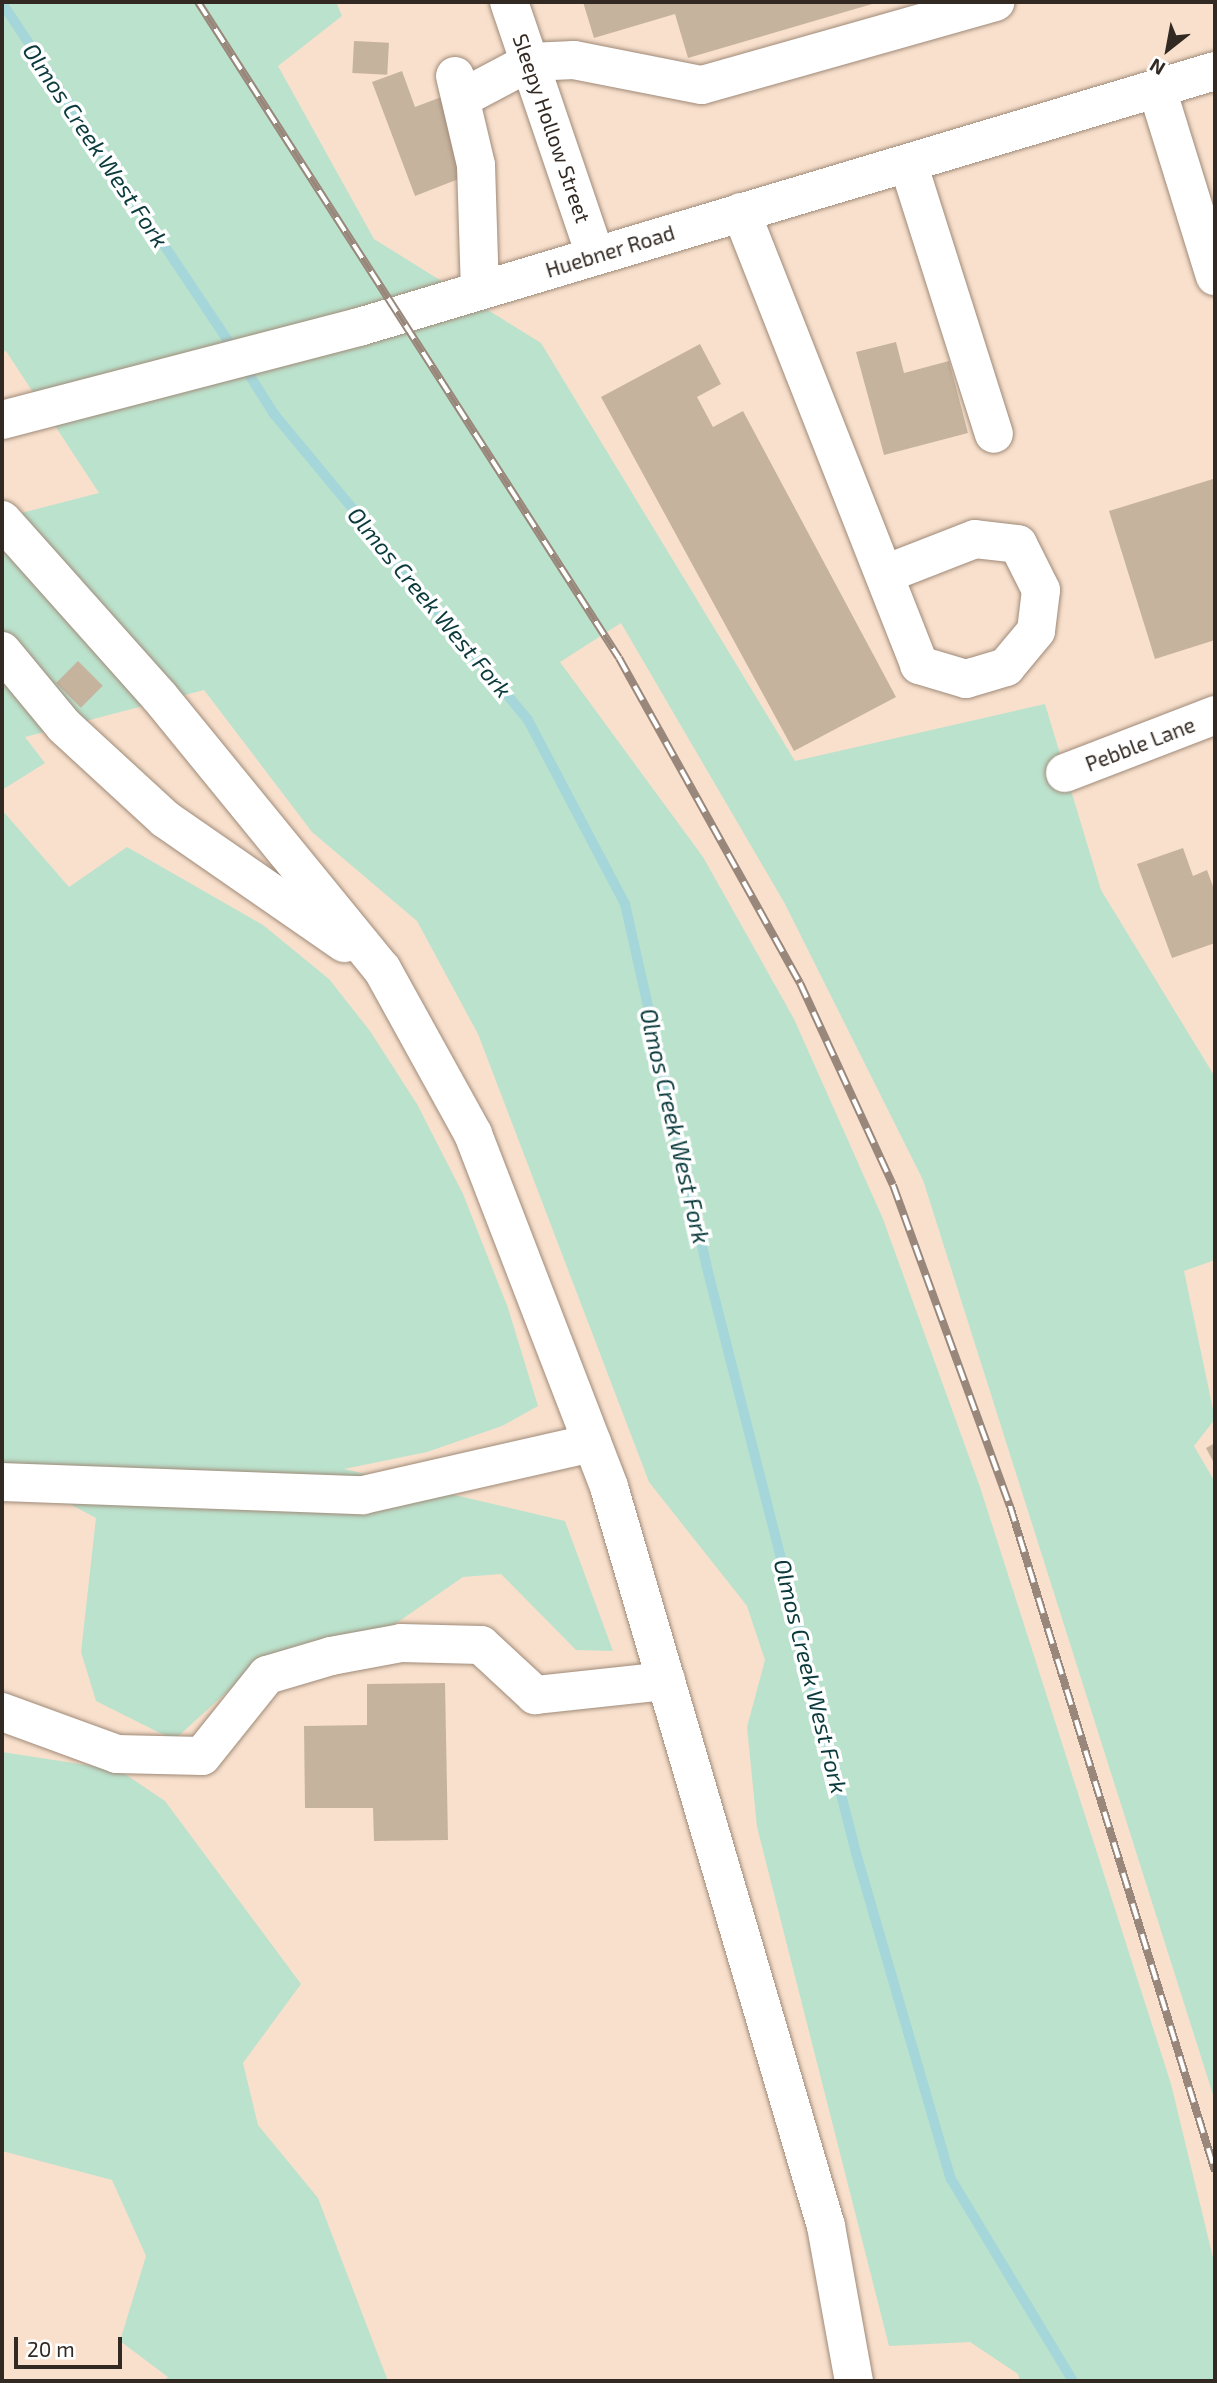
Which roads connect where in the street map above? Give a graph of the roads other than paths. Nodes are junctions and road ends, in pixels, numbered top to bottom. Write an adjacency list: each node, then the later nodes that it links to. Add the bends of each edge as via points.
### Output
1 (509, 2): 3 (main road, Sleepy Hollow Street)
2 (995, 2): 3 (main road, via 702,85 574,60)
3 (530, 62): 8 (main road, Sleepy Hollow Street); 10 (main road, via 459,87 476,165)
4 (1215, 71): 5 (main road, Huebner Road)
5 (1157, 89): 6 (main road, Huebner Road); 9 (main road)
6 (908, 163): 7 (main road, Huebner Road); 12 (main road)
7 (741, 212): 8 (main road, Huebner Road); 14 (main road)
8 (595, 255): 10 (main road, Huebner Road)
9 (1215, 276)
10 (480, 290): 11 (main road, Huebner Road, via 359,327)
11 (2, 420)
12 (994, 434)
13 (2, 520): 18 (main road, via 159,696)
14 (886, 575)
15 (2, 650): 18 (main road, via 64,726 165,819)
16 (1215, 715): 17 (main road, Pebble Lane)
17 (1065, 772)
18 (382, 969): 19 (main road, via 473,1135)
19 (592, 1443): 20 (main road, via 363,1494); 21 (main road)
20 (2, 1482)
21 (666, 1681): 22 (main road, via 535,1695 481,1645 401,1643 331,1656 268,1675 202,1756 117,1754); 23 (main road, via 826,2226)
22 (2, 1712)
23 (854, 2381)

